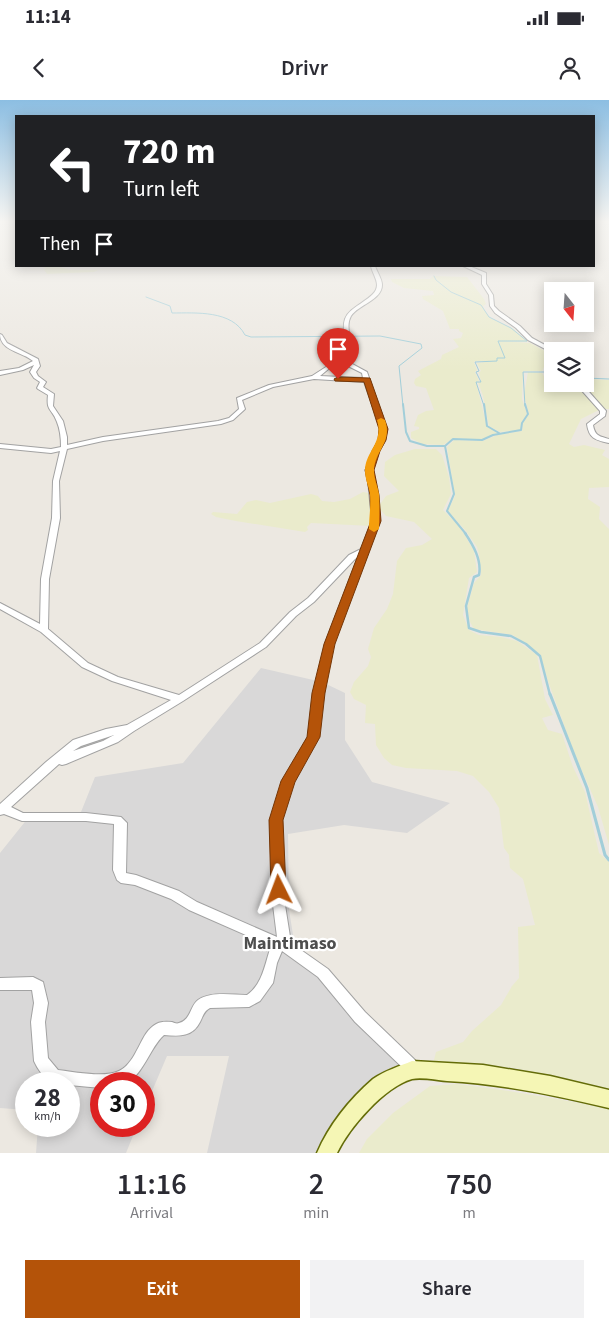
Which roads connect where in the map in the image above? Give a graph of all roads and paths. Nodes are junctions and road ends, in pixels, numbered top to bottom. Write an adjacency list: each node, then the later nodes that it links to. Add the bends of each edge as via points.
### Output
1 (375, 271): 5 (street, via 379,288 350,313 346,322 347,350)
2 (477, 271): 4 (street, via 484,274 484,284 496,312)
3 (0, 336): 6 (street, via 5,344)
4 (544, 346)
5 (340, 357): 8 (street); 9 (street, via 343,363 364,372)
6 (36, 362): 7 (street); 13 (street, via 33,372 43,382 40,388 51,394 50,406 63,429)
7 (0, 373)
8 (314, 377): 9 (street); 13 (street, via 271,386 239,399 242,410 219,423)
9 (367, 380): 14 (street, via 384,429 370,470 376,521)
10 (586, 392): 11 (street, via 604,411 603,416 590,424 591,432)
11 (609, 441)
12 (0, 446): 13 (street, via 40,451)
13 (64, 447): 16 (street, via 57,470 56,518 45,579)
14 (364, 551): 17 (street, via 352,558 263,645); 19 (street, via 325,660 314,737 288,781 276,820)
15 (0, 606): 16 (street)
16 (44, 630): 17 (street, via 85,665 115,680)
17 (180, 699): 18 (street, via 125,734 95,749 73,755 32,781)
18 (1, 809): 19 (street, via 22,818 117,820 121,823 121,876 175,894 192,906)
19 (282, 945): 20 (street, via 271,963 268,979 255,997 249,1001 208,1002 193,1022 181,1030 161,1028 151,1037 129,1073 117,1080 56,1077 41,1062 38,986 33,983); 21 (street, via 323,973 360,1018)
20 (0, 984)
21 (412, 1070): 22 (street, via 483,1074); 23 (street, via 381,1085 348,1119)
22 (609, 1098)
23 (327, 1153)

